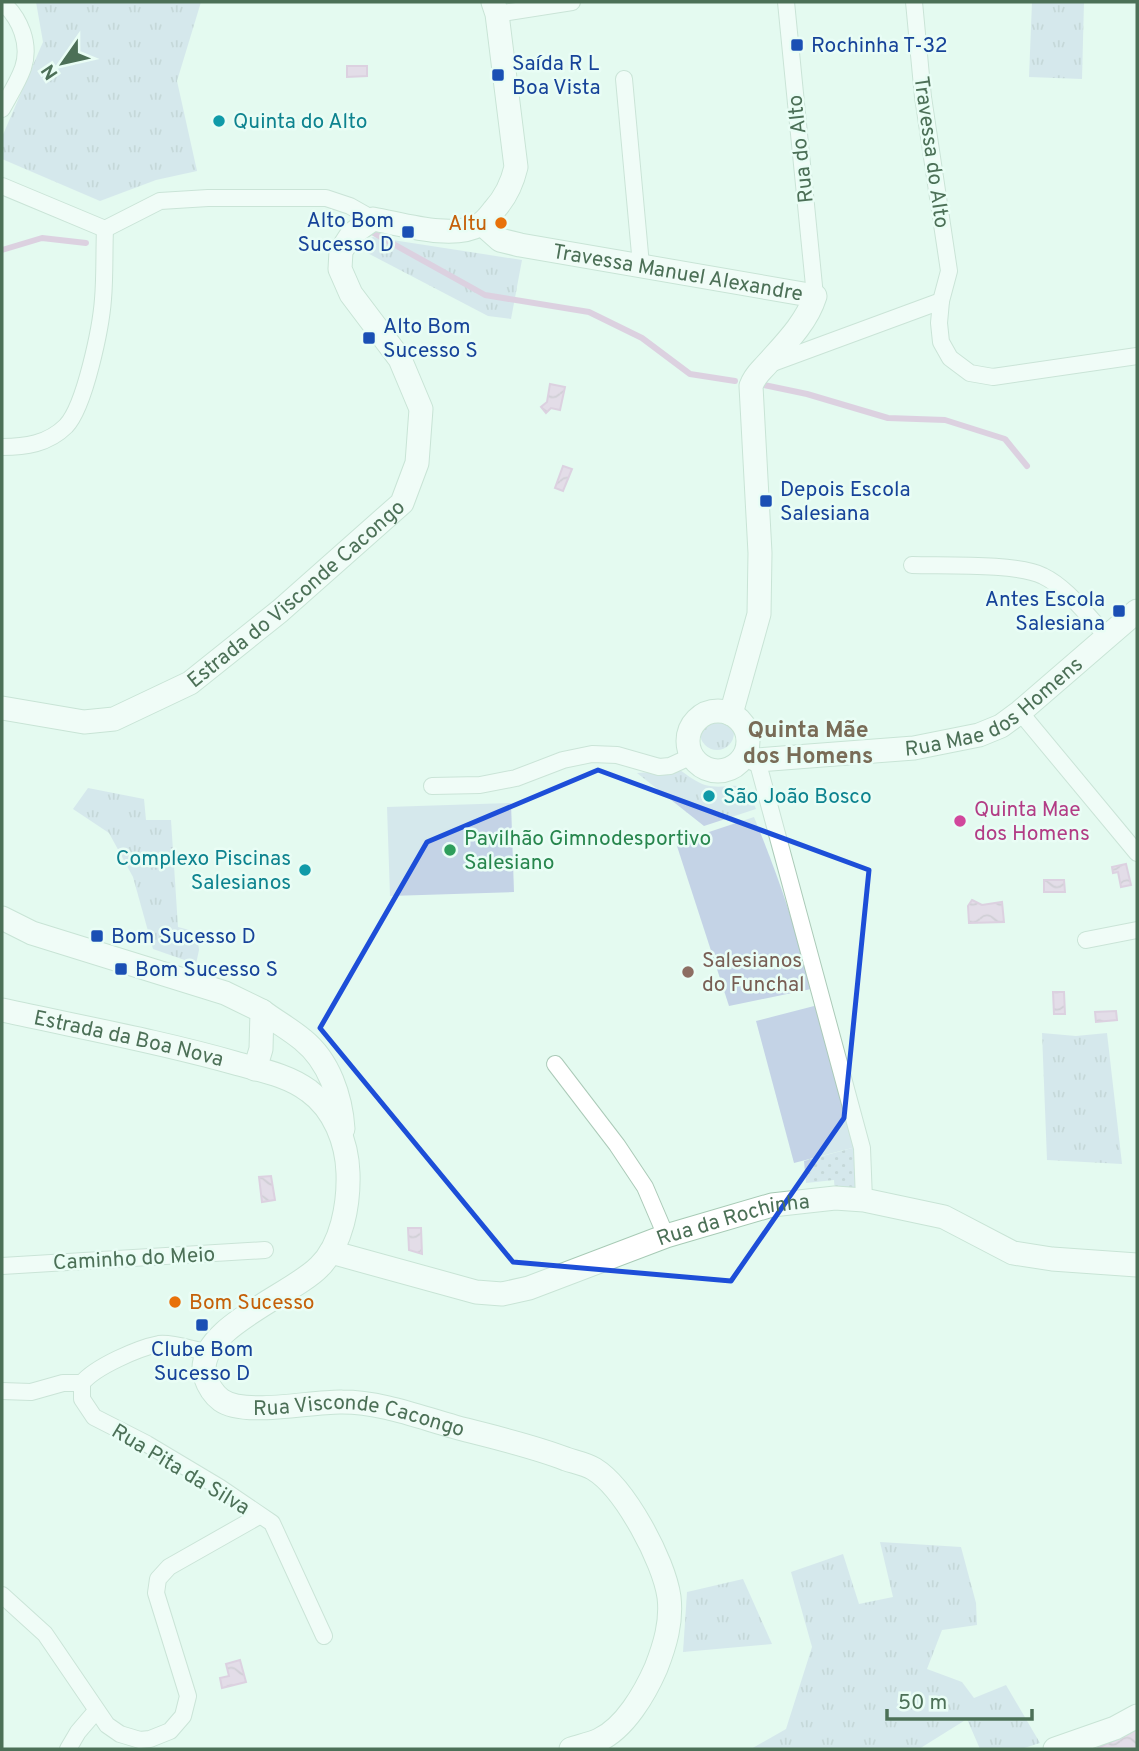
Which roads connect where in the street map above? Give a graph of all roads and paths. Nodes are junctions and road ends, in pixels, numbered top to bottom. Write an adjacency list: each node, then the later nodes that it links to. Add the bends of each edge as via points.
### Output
1 (2, 2): 7 (street, via 24,35 24,66)
2 (572, 2): 5 (street)
3 (786, 2): 13 (street, Rua do Alto)
4 (914, 2): 14 (street, Travessa do Alto, via 949,271)
5 (495, 8): 10 (street, via 516,167 503,199)
6 (624, 79): 12 (street)
7 (2, 109)
8 (2, 186): 11 (street)
9 (373, 219): 10 (street, via 452,232); 11 (street, via 326,198 208,198 160,201); 21 (street, Estrada do Visconde Cacongo, via 352,234 341,251 340,269 351,293 400,359 421,409 418,463 402,503 190,683 114,719 83,722)
10 (482, 224): 12 (street, Travessa Manuel Alexandre, via 510,243)
11 (105, 229): 17 (street, via 103,301 85,391 67,425 44,442)
12 (640, 265): 13 (street, Travessa Manuel Alexandre)
13 (815, 296): 16 (street, Travessa Manuel Alexandre, via 805,319)
14 (942, 300): 15 (street, Travessa do Alto, via 941,342 950,358 970,373 993,377); 16 (street)
15 (1137, 356)
16 (765, 366): 23 (street, Travessa Manuel Alexandre, via 755,374 751,386 759,614)
17 (2, 447)
18 (912, 565): 20 (street, via 1024,569 1042,575 1059,586)
19 (1137, 611): 20 (street, Rua Mae dos Homens)
20 (1107, 636): 22 (street, Rua Mae dos Homens)
21 (2, 708)
22 (1020, 712): 25 (street, Rua Mae dos Homens, via 979,735 914,748); 27 (street)
23 (731, 714): 24 (street, via 706,713 696,721 688,744); 25 (street, via 743,724)
24 (692, 756): 25 (street, via 703,768 719,772); 26 (street, via 659,767 617,754 592,754 492,783)
25 (751, 758): 36 (street, via 862,1148)
26 (432, 786)
27 (1137, 853)
28 (2, 918): 32 (street, via 32,933 225,993)
29 (1137, 930): 30 (street)
30 (1086, 940)
31 (2, 1010): 34 (street, Estrada da Boa Nova)
32 (261, 1012): 34 (street, via 261,1049); 35 (street, via 305,1041 321,1061 342,1106)
33 (555, 1065): 37 (street, via 645,1187)
34 (255, 1069): 35 (street, via 310,1091 332,1114)
35 (344, 1143): 39 (street, via 348,1173 345,1215)
36 (864, 1200): 37 (street, Rua da Rochinha, via 835,1198 772,1205); 40 (street, Rua da Rochinha, via 944,1217 1013,1253)
37 (666, 1236): 39 (street, Rua da Rochinha, via 502,1294 477,1292)
38 (265, 1250): 41 (street, Caminho do Meio)
39 (331, 1252): 42 (street, via 318,1269 223,1333)
40 (1137, 1265)
41 (2, 1266)
42 (207, 1352): 43 (street, via 160,1344 110,1363); 51 (street, Rua Visconde Cacongo, via 203,1367 208,1385 221,1400 238,1408 343,1402 375,1405 549,1452 593,1468 615,1486 659,1563 669,1597 668,1632 655,1670 632,1712 602,1739)
43 (82, 1383): 44 (street, via 31,1392); 45 (street, Rua Pita da Silva, via 82,1399 94,1417 209,1481)
44 (2, 1391)
45 (259, 1516): 47 (street, via 272,1524); 48 (street, Rua Pita da Silva, via 169,1567 158,1579 156,1592 188,1696 177,1724 161,1736 140,1740 120,1734)
46 (2, 1595): 48 (street, Rua Pita da Silva, via 45,1634)
47 (324, 1636)
48 (96, 1711): 50 (street)
49 (1137, 1716): 52 (street)
50 (68, 1749)
51 (571, 1749)
52 (1055, 1749)

